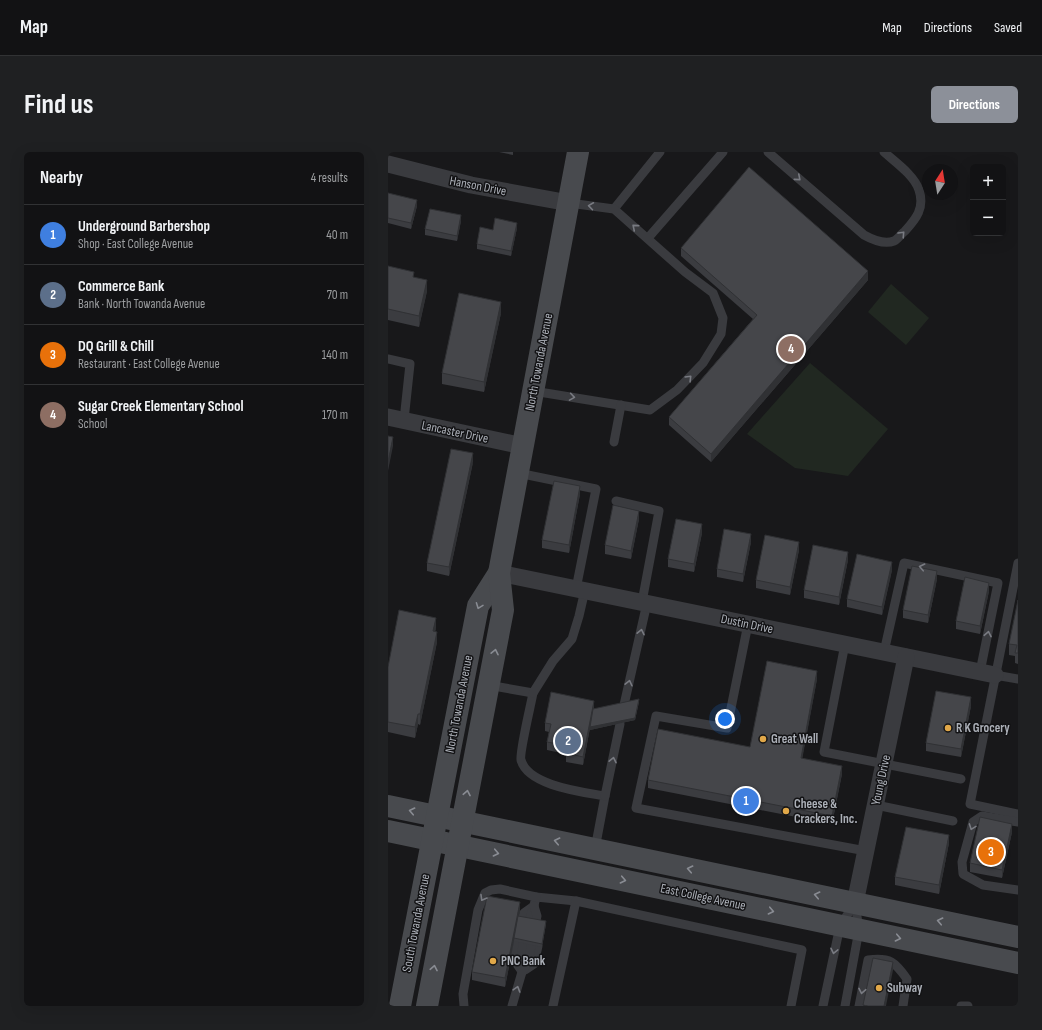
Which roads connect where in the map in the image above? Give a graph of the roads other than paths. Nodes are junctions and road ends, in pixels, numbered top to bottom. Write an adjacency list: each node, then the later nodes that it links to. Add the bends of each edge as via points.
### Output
1 (578, 152): 7 (main road, North Towanda Avenue)
2 (660, 152): 8 (lane)
3 (723, 152): 9 (lane)
4 (768, 152): 5 (lane, one-way to 5, via 864,235 872,240 888,242 896,240 917,218 921,204 918,189 913,181)
5 (884, 152)
6 (388, 164): 7 (street, Hanson Drive, via 471,185)
7 (569, 203): 8 (lane, one-way to 7); 11 (main road, North Towanda Avenue)
8 (614, 208): 9 (lane, one-way to 8)
9 (648, 238): 12 (lane, one-way to 9, via 650,410 659,404 677,390 703,363 721,334 723,318 713,293 685,272)
10 (388, 359): 13 (lane, via 410,364)
11 (533, 391): 12 (lane, one-way to 12); 15 (main road, North Towanda Avenue)
12 (621, 405): 14 (lane)
13 (396, 419): 15 (street, Lancaster Drive)
14 (614, 442)
15 (523, 446): 16 (main road, North Towanda Avenue)
16 (518, 473): 19 (main road, North Towanda Avenue); 20 (lane, via 596,489)
17 (616, 502): 21 (lane, via 659,511)
18 (1018, 563): 26 (lane)
19 (498, 573): 20 (street, Dustin Drive); 28 (main road, North Towanda Avenue, one-way to 19, via 503,610); 38 (main road, North Towanda Avenue, one-way to 38, via 478,606)
20 (580, 589): 21 (street, Dustin Drive); 29 (lane, via 579,616 572,638)
21 (645, 603): 22 (street, Dustin Drive); 30 (lane, one-way to 21)
22 (748, 624): 23 (street, Dustin Drive); 46 (lane, via 726,728 656,716 636,808)
23 (845, 644): 24 (street, Dustin Drive); 32 (lane, via 824,752)
24 (884, 652): 25 (street, Dustin Drive); 26 (lane, one-way to 24, via 998,583 904,563)
25 (906, 657): 26 (street, Dustin Drive); 32 (street, Young Drive)
26 (988, 674): 27 (lane); 37 (lane, via 970,804)
27 (1018, 679)
28 (488, 685): 29 (lane); 39 (main road, North Towanda Avenue, one-way to 28)
29 (533, 693): 34 (lane, via 521,760 528,773 542,782)
30 (624, 705)
31 (620, 724): 34 (lane, one-way to 31)
32 (884, 763): 33 (lane); 35 (street, Young Drive)
33 (961, 779)
34 (605, 796): 45 (lane)
35 (876, 805): 40 (lane); 46 (street, Young Drive)
36 (388, 806): 38 (main road, East College Avenue, one-way to 36)
37 (1018, 814)
38 (437, 815): 39 (main road, East College Avenue); 43 (main road, North Towanda Avenue)
39 (462, 821): 44 (main road, North Towanda Avenue); 45 (main road, East College Avenue, one-way to 39)
40 (953, 821)
41 (1018, 822): 47 (lane, one-way to 47, via 982,816 973,822 962,862 963,874 983,885)
42 (388, 831): 43 (main road, East College Avenue)
43 (432, 840): 44 (main road, East College Avenue); 57 (main road, South Towanda Avenue)
44 (458, 845): 51 (main road, East College Avenue, one-way to 51); 58 (main road, South Towanda Avenue, one-way to 44)
45 (595, 849): 50 (main road, East College Avenue, one-way to 45)
46 (866, 851): 50 (street, Young Drive)
47 (1018, 890)
48 (535, 901): 49 (lane); 56 (lane, via 537,916 528,962); 56 (lane, via 524,913 514,960); 59 (lane, one-way to 59, via 500,889 485,893 478,910 463,994)
49 (576, 901): 61 (lane); 62 (lane, via 802,950)
50 (855, 903): 51 (lane); 51 (lane); 52 (main road, East College Avenue, one-way to 50)
51 (849, 928): 53 (main road, East College Avenue, one-way to 53); 63 (lane, one-way to 63); 64 (lane)
52 (1018, 937)
53 (952, 949): 54 (main road, via 990,949); 55 (main road, East College Avenue)
54 (1018, 953)
55 (1018, 963)
56 (522, 972): 60 (lane, one-way to 56)
57 (401, 1005)
58 (427, 1006)
59 (464, 1006)
60 (512, 1006)
61 (553, 1006)
62 (791, 1006)
63 (823, 1006)
64 (845, 1006)
65 (859, 1006): 66 (lane, one-way to 65, via 907,979 891,961 881,958 868,960)
66 (903, 1006)
67 (961, 1006): 68 (lane)
68 (968, 1006)

